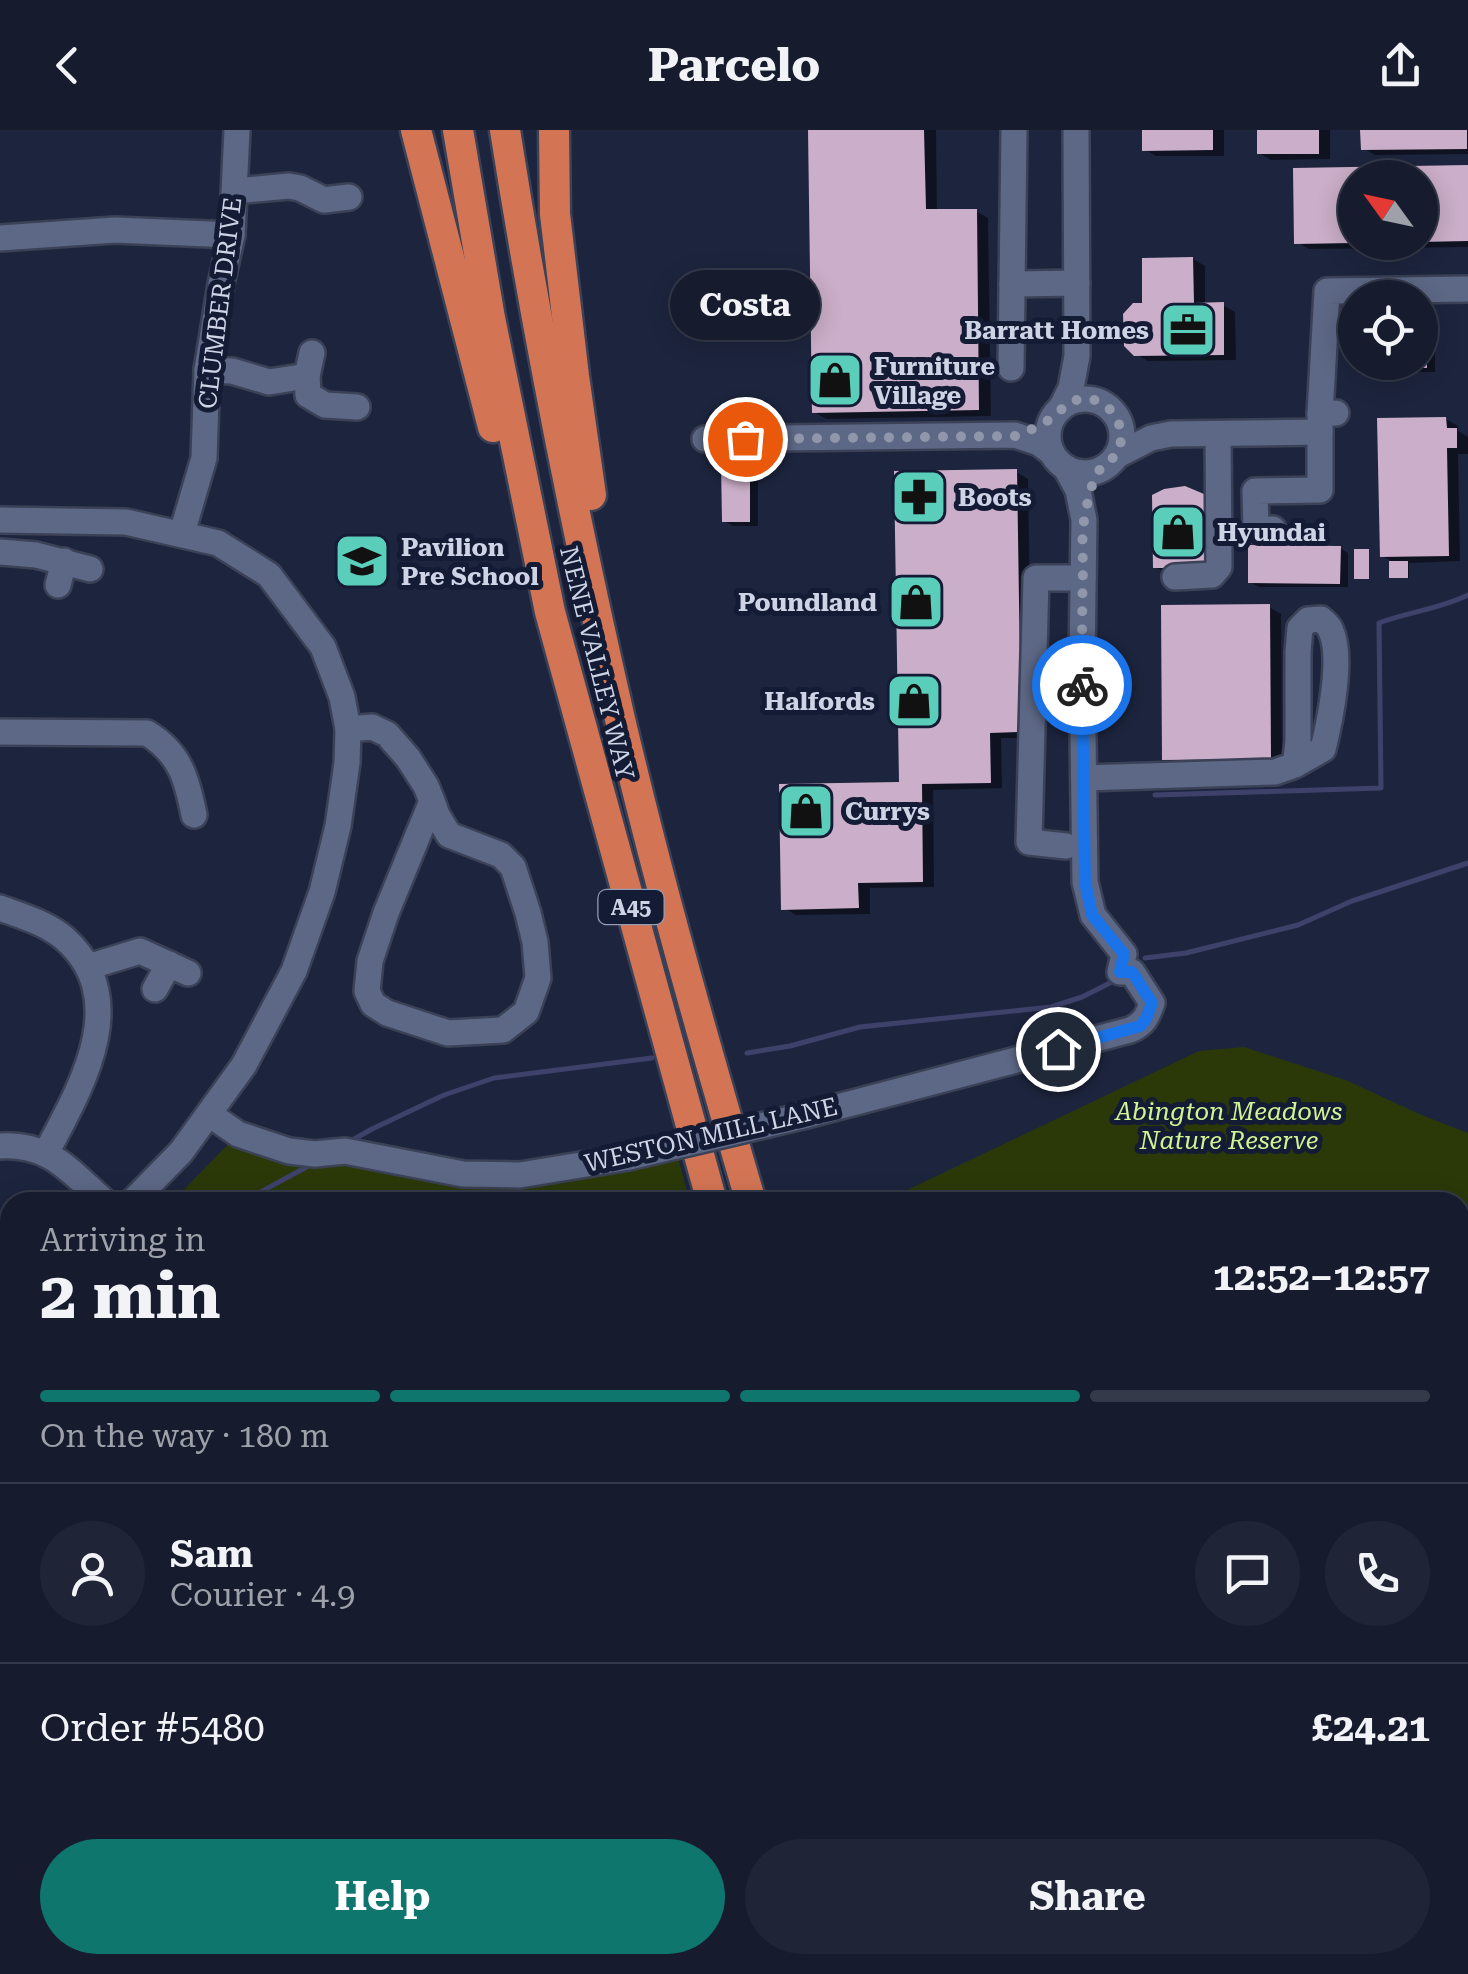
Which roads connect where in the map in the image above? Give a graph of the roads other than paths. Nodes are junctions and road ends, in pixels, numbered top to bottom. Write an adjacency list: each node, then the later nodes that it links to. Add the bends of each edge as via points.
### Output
1 (236, 130): 8 (street, CLUMBER DRIVE)
2 (416, 130): 36 (highway, via 522,540)
3 (458, 130): 36 (highway, NENE VALLEY WAY / A45)
4 (505, 130): 37 (highway, NENE VALLEY WAY / A45)
5 (554, 130): 37 (highway, via 574,376)
6 (1014, 130): 13 (street)
7 (1076, 130): 12 (street)
8 (235, 190): 9 (street, via 289,186 324,200); 10 (street, CLUMBER DRIVE)
9 (349, 196)
10 (232, 235): 11 (street, via 115,230); 17 (street, CLUMBER DRIVE)
11 (0, 238)
12 (1077, 283): 13 (street); 15 (street)
13 (1012, 284): 16 (street)
14 (1468, 289): 21 (street, via 1327,291)
15 (1077, 356): 19 (street, via 1086,384); 20 (street, via 1071,388)
16 (1010, 368)
17 (207, 370): 18 (street, via 268,382 309,374 325,405); 31 (street, CLUMBER DRIVE, via 204,458)
18 (357, 407)
19 (1107, 407): 20 (street, via 1077,400); 22 (street); 27 (street, via 1122,431)
20 (1057, 412): 24 (street); 26 (street, via 1048,430)
21 (1324, 427): 23 (street); 30 (street, via 1320,490 1255,491 1256,530)
22 (1171, 434): 23 (street); 27 (street)
23 (1218, 434): 34 (street, via 1219,567 1212,576)
24 (1015, 436): 25 (street); 26 (street)
25 (705, 440)
26 (1059, 460): 27 (street, via 1078,472); 29 (street, via 1078,490)
27 (1108, 463): 29 (street)
28 (0, 520): 31 (street, via 126,522)
29 (1084, 520): 35 (street)
30 (1273, 529)
31 (182, 533): 38 (street, via 218,543 269,575 323,647)
32 (0, 552): 33 (street, via 36,555 61,573)
33 (90, 570)
34 (1175, 577)
35 (1083, 578): 41 (street); 44 (street, via 1036,578 1029,842)
36 (550, 612): 53 (highway, NENE VALLEY WAY / A45)
37 (620, 720): 54 (highway, NENE VALLEY WAY / A45)
38 (348, 729): 42 (street, via 372,727 387,734); 48 (street, via 338,826 294,971)
39 (0, 732): 43 (street, via 147,733 174,755)
40 (1296, 765): 40 (street, via 1300,628 1321,619 1334,643 1329,725 1323,749); 41 (street, via 1244,774)
41 (1084, 778): 48 (street, WESTON MILL LANE, bridge, via 1085,882 1092,915 1124,954 1120,972 1132,972 1152,1003 1140,1026 806,1115 520,1175 463,1174 345,1151 289,1151 238,1134)
42 (432, 801): 42 (street, via 449,835 501,855 513,867 528,913 538,978 526,1012 502,1030 448,1033 387,1013 366,991 380,929)
43 (197, 818)
44 (1066, 846)
45 (0, 908): 46 (street, via 62,937)
46 (88, 967): 47 (street, via 140,950 179,968); 50 (street, via 98,1025 92,1058)
47 (155, 989)
48 (209, 1114): 52 (street)
49 (0, 1146): 50 (street)
50 (46, 1153): 51 (street)
51 (94, 1192)
52 (142, 1192)
53 (709, 1192)
54 (747, 1192)

